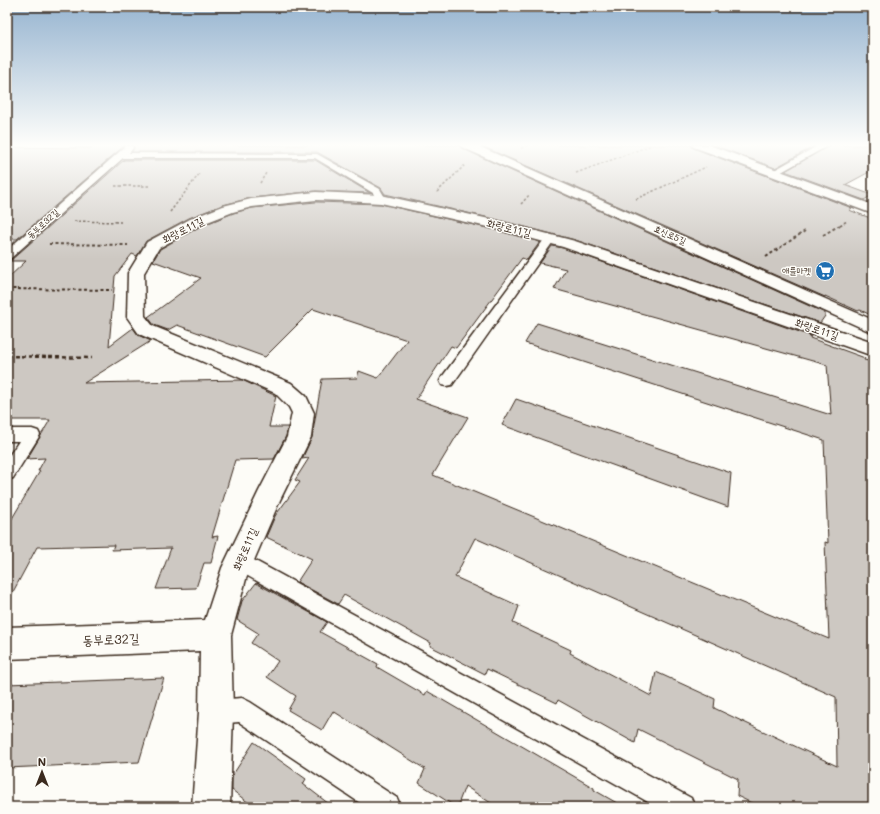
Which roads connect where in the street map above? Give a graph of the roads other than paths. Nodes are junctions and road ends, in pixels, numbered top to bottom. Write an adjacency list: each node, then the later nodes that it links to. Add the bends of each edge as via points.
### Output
1 (88, 183): 8 (lane, 동부로32길)
2 (363, 183): 5 (lane, via 377,191)
3 (554, 183): 9 (street, 효신로5길)
4 (800, 183): 6 (street)
5 (382, 199): 7 (street, 화랑로11길); 14 (street, 화랑로11길, via 316,196 251,203 228,209 195,222 153,245 136,273 136,317 146,330 283,388 298,402 303,413 299,437)
6 (873, 210)
7 (550, 239): 10 (street, 화랑로11길); 11 (lane)
8 (7, 256)
9 (873, 327)
10 (873, 348)
11 (447, 381)
12 (7, 435): 13 (lane, via 32,435)
13 (7, 473)
14 (239, 561): 15 (street, 화랑로11길, via 224,600); 20 (lane)
15 (216, 635): 16 (street, 동부로32길); 17 (street, 화랑로11길)
16 (7, 643)
17 (216, 712): 18 (street, 화랑로11길); 19 (lane, via 242,710)
18 (211, 807)
19 (388, 807)
20 (682, 807)

